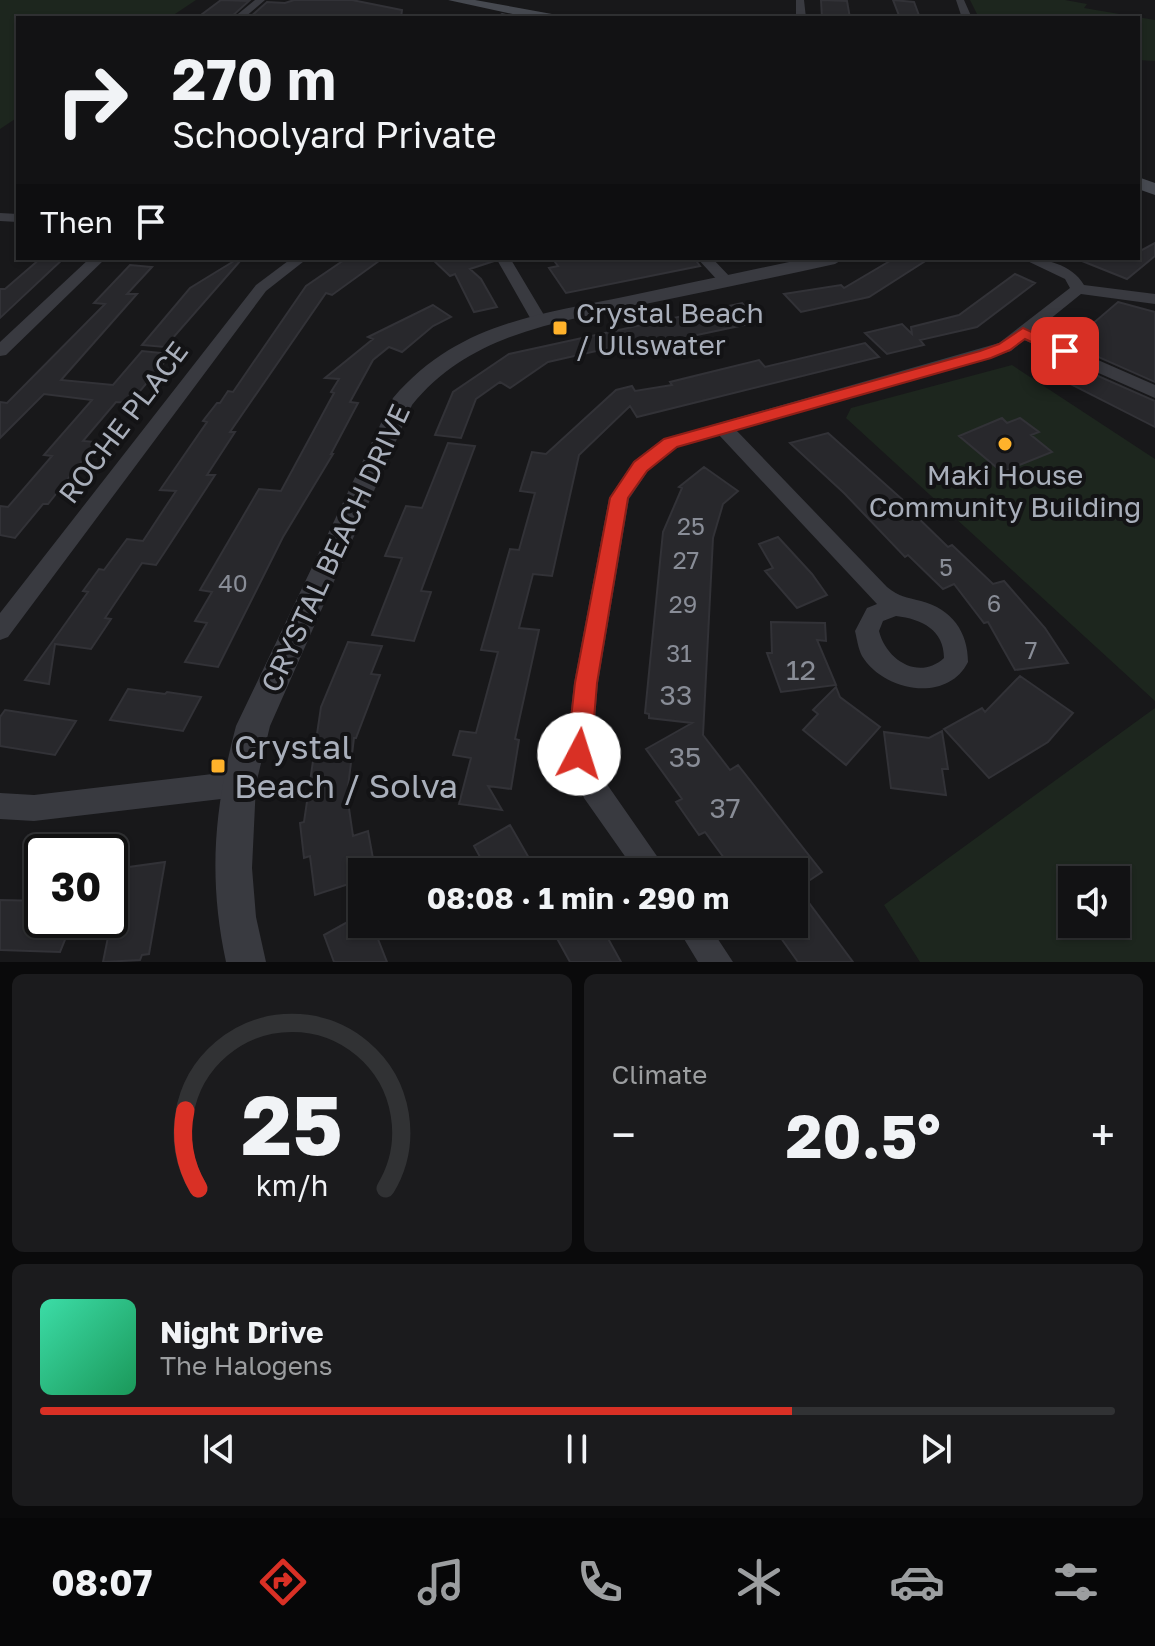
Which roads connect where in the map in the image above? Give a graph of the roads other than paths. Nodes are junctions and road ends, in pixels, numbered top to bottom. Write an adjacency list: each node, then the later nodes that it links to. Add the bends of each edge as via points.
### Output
1 (261, 0): 4 (street)
2 (454, 0): 6 (main road)
3 (435, 1): 5 (main road)
4 (241, 16)
5 (500, 16)
6 (541, 16)
7 (97, 260): 18 (street)
8 (298, 260): 22 (street, ROCHE PLACE, via 261,288)
9 (504, 260): 16 (street)
10 (706, 260): 13 (street)
11 (825, 260): 13 (street, CRYSTAL BEACH DRIVE)
12 (1033, 260): 14 (street, via 1071,276)
13 (725, 280): 16 (street, CRYSTAL BEACH DRIVE)
14 (1078, 289): 15 (street); 17 (street)
15 (1155, 299)
16 (539, 320): 23 (street, CRYSTAL BEACH DRIVE, via 481,338 450,356 421,377 401,403 259,713)
17 (1023, 333): 19 (street); 20 (street, via 985,354)
18 (0, 351)
19 (1155, 392)
20 (724, 429): 21 (street); 25 (street, via 659,450 619,498 586,683 579,754 594,789)
21 (895, 607)
22 (0, 630)
23 (238, 784): 24 (street, via 34,808); 27 (street, CRYSTAL BEACH DRIVE, via 233,868)
24 (0, 806)
25 (643, 858)
26 (700, 938): 28 (street)
27 (246, 962)
28 (717, 962)

